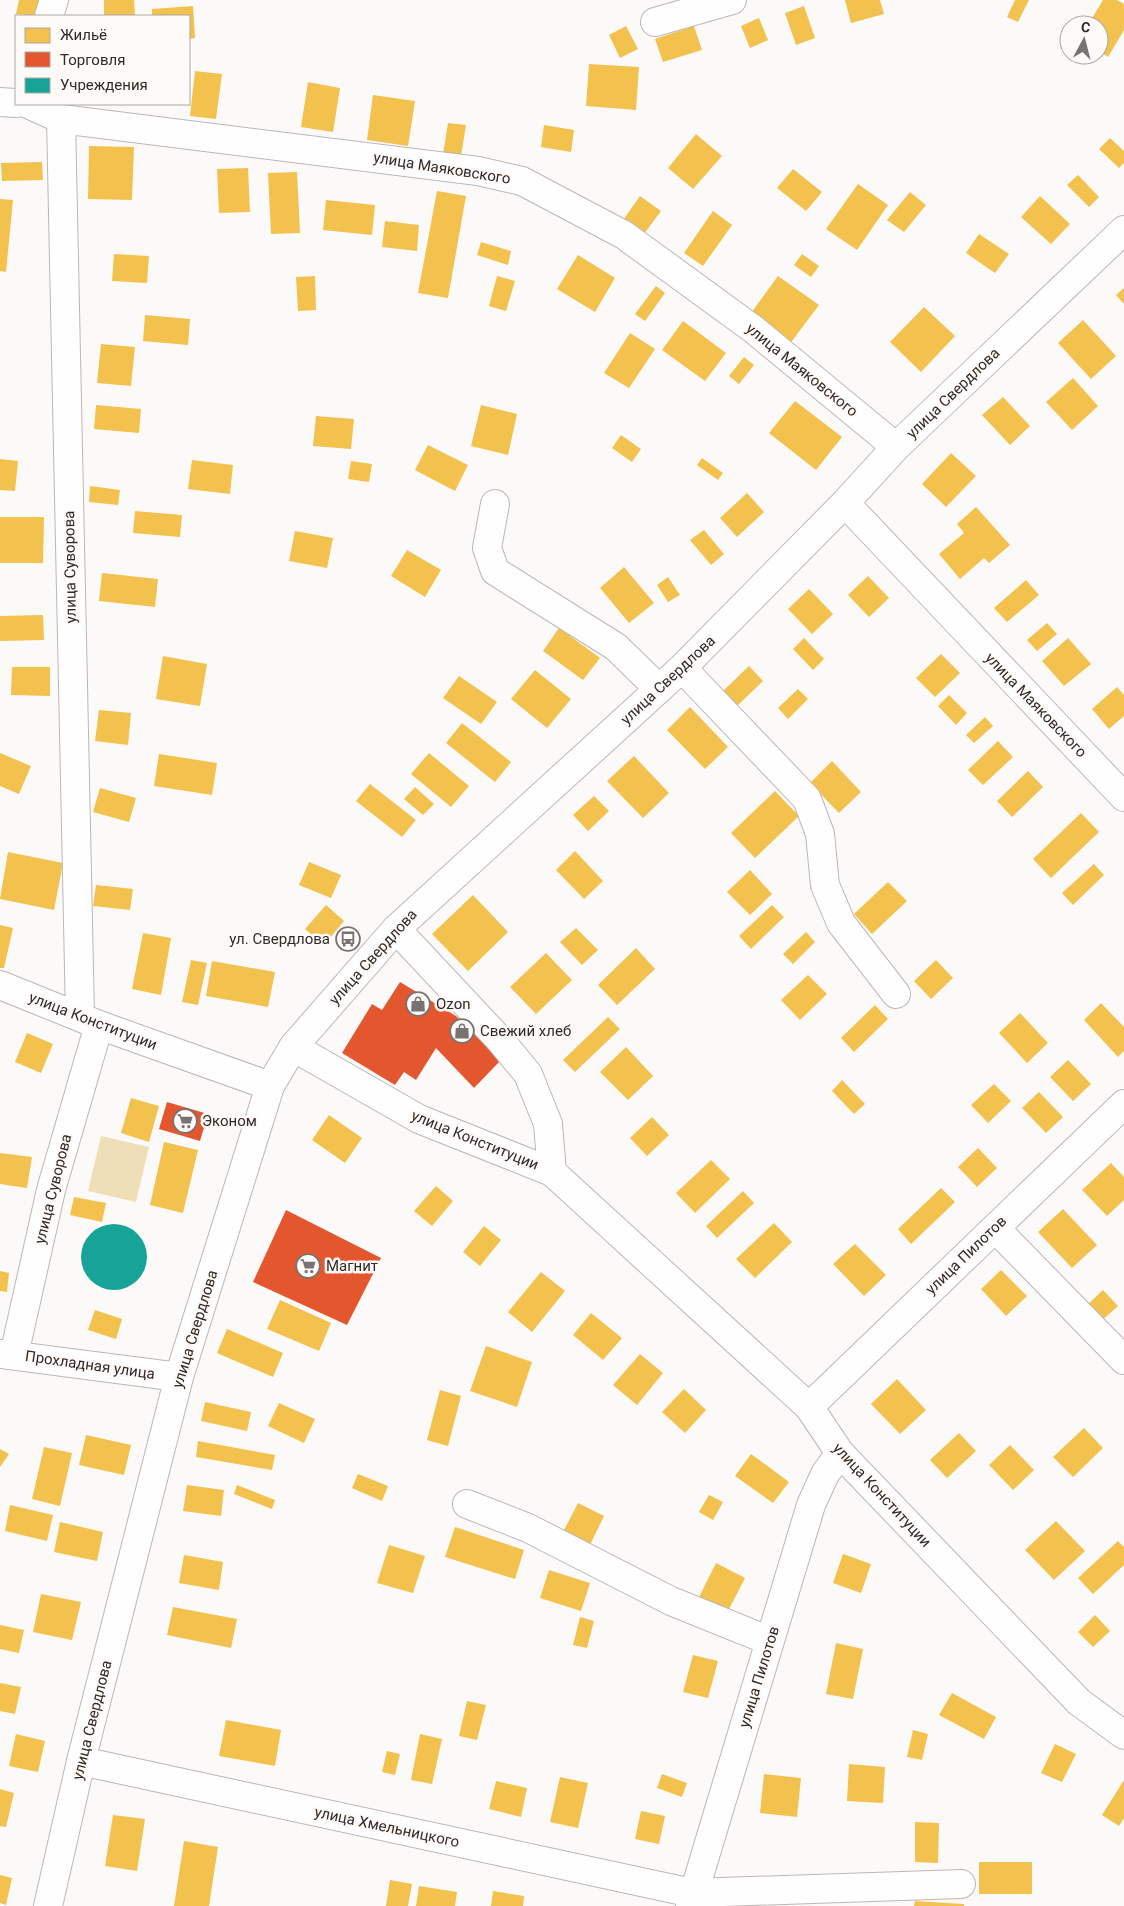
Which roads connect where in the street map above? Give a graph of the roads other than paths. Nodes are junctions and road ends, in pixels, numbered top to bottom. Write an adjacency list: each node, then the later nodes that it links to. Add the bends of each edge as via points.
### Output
1 (54, 0): 3 (street)
2 (732, 0): 4 (street)
3 (49, 15)
4 (655, 22)
5 (0, 102): 6 (street)
6 (15, 103)
7 (30, 105): 8 (street, улица Маяковского)
8 (61, 119): 10 (street, улица Маяковского, via 478,171 522,181 624,235 753,329); 19 (street, улица Суворова)
9 (1124, 230): 10 (street, улица Свердлова)
10 (896, 447): 11 (street, улица Свердлова)
11 (845, 503): 13 (street, улица Свердлова); 15 (street, улица Маяковского)
12 (495, 504): 14 (street, via 487,548 495,571 616,647)
13 (682, 668): 14 (street, улица Свердлова); 18 (street, via 807,799 820,834 825,885 841,923)
14 (659, 689): 16 (street, улица Свердлова)
15 (1124, 797)
16 (396, 928): 20 (street, улица Свердлова); 23 (street, улица Конституции, via 528,1074 548,1124)
17 (0, 985): 19 (street, улица Конституции)
18 (896, 994)
19 (90, 1020): 21 (street, улица Конституции); 25 (street, улица Суворова, via 51,1190)
20 (293, 1048): 21 (street, улица Свердлова); 23 (street, улица Конституции, via 419,1119)
21 (270, 1086): 27 (street, улица Свердлова)
22 (1124, 1104): 24 (street, улица Пилотов)
23 (552, 1172): 28 (street, улица Конституции)
24 (995, 1228): 26 (street); 28 (street, улица Пилотов)
25 (7, 1355): 27 (street, Прохладная улица)
26 (1124, 1360)
27 (179, 1377): 33 (street, улица Свердлова)
28 (809, 1407): 29 (street, улица Конституции)
29 (840, 1453): 31 (street, улица Пилотов, via 825,1474 811,1505); 32 (street, улица Конституции, via 1079,1702)
30 (467, 1504): 31 (street, via 528,1528 671,1602)
31 (770, 1641): 35 (street, улица Пилотов)
32 (1124, 1735)
33 (81, 1761): 35 (street, улица Хмельницкого); 36 (street, улица Свердлова)
34 (962, 1884): 35 (street, улица Хмельницкого)
35 (691, 1900)
36 (48, 1906)

